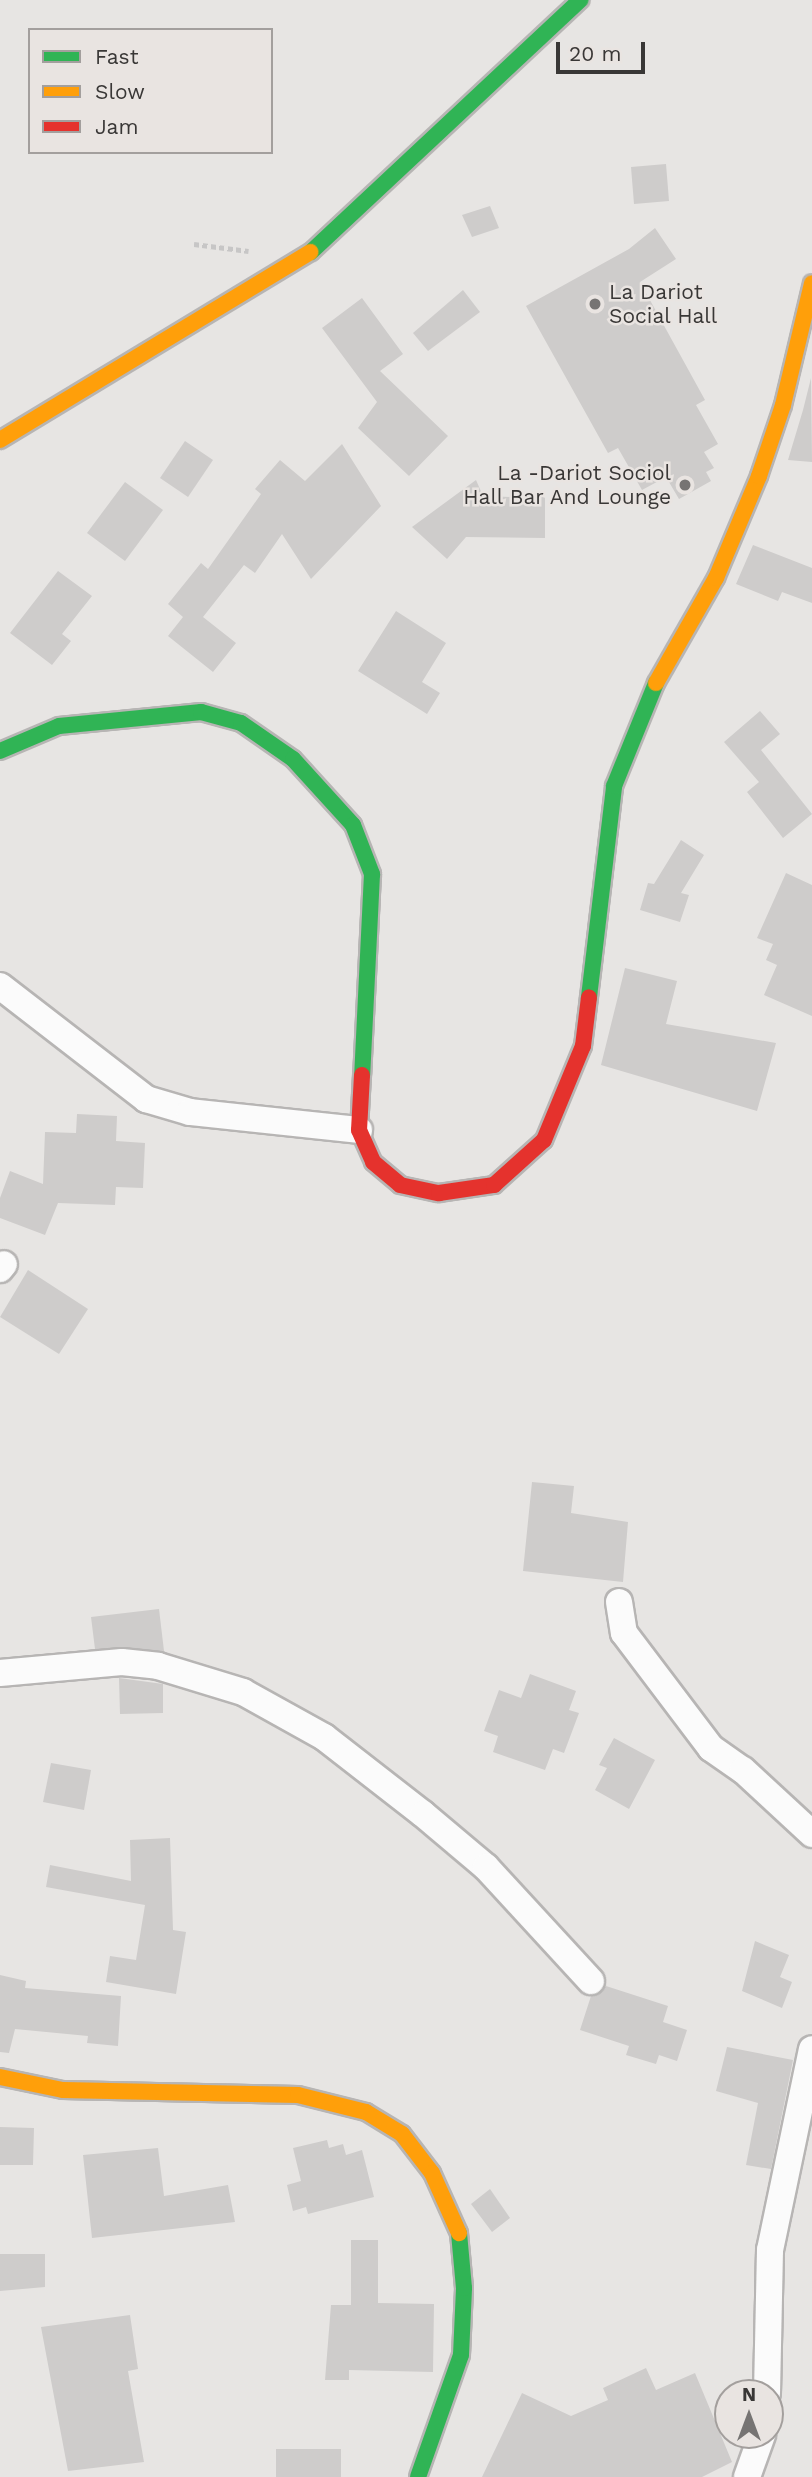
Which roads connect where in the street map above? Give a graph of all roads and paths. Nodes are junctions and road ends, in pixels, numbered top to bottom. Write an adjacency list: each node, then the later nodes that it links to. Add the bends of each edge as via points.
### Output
1 (580, 0): 3 (street, via 306,257)
2 (812, 283): 6 (street, via 783,405 759,476 716,578 643,704 614,786 583,1046 544,1140 494,1185 439,1193 400,1185 373,1162)
3 (0, 440)
4 (0, 751): 6 (street, via 59,726 201,712 241,723 293,759 353,825 373,874)
5 (0, 986): 6 (street, via 146,1099 190,1112)
6 (359, 1130)
7 (620, 1602): 9 (street, via 624,1633 711,1748 743,1770)
8 (0, 1673): 10 (street, via 122,1662 158,1666 243,1692 324,1737 423,1814 486,1867)
9 (812, 1834)
10 (590, 1982)
11 (812, 2049): 13 (street, via 770,2250)
12 (0, 2077): 15 (street, via 63,2090 298,2095 366,2112 402,2134 432,2173 458,2227 464,2288 461,2355)
13 (767, 2379)
14 (757, 2449): 16 (street)
15 (418, 2477)
16 (747, 2477)

